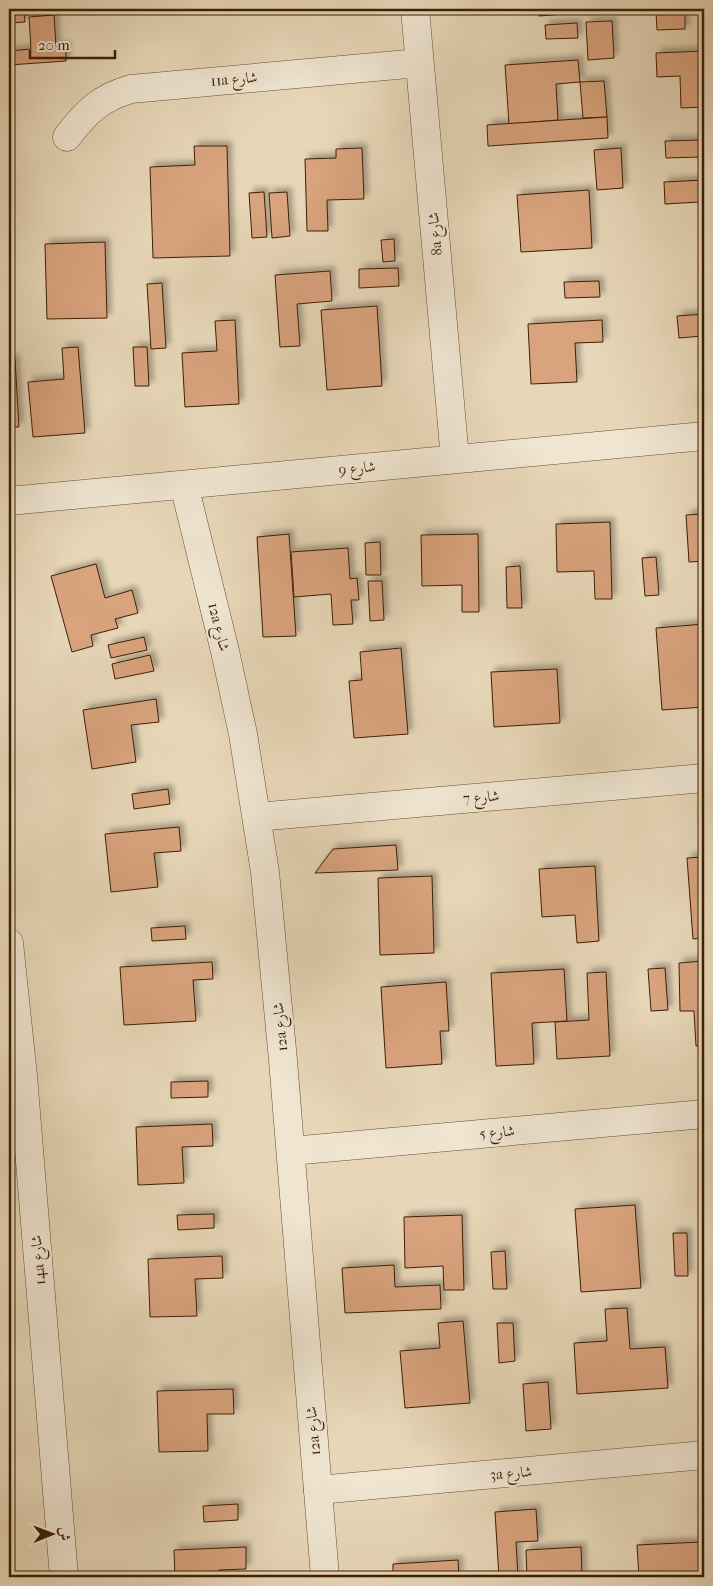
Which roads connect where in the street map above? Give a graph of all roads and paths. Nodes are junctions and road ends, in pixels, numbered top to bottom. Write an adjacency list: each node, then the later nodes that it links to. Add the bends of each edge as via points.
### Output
1 (415, 9): 2 (street, 8a شارع)
2 (419, 63): 3 (street, 11a شارع, via 131,89 94,106); 5 (street, 8a شارع)
3 (67, 137)
4 (704, 436): 5 (street, شارع 9)
5 (455, 459): 6 (street, شارع 9)
6 (184, 485): 7 (street, شارع 9); 9 (street, 12a شارع, via 225,651)
7 (9, 501)
8 (704, 778): 9 (street, شارع 7)
9 (257, 817): 12 (street, 12a شارع, via 271,927)
10 (9, 943): 15 (street, 14a شارع)
11 (704, 1114): 12 (street, شارع 5)
12 (291, 1151): 14 (street, 12a شارع)
13 (704, 1455): 14 (street, 3a شارع)
14 (318, 1490): 16 (street, 12a شارع)
15 (64, 1577)
16 (325, 1577)

